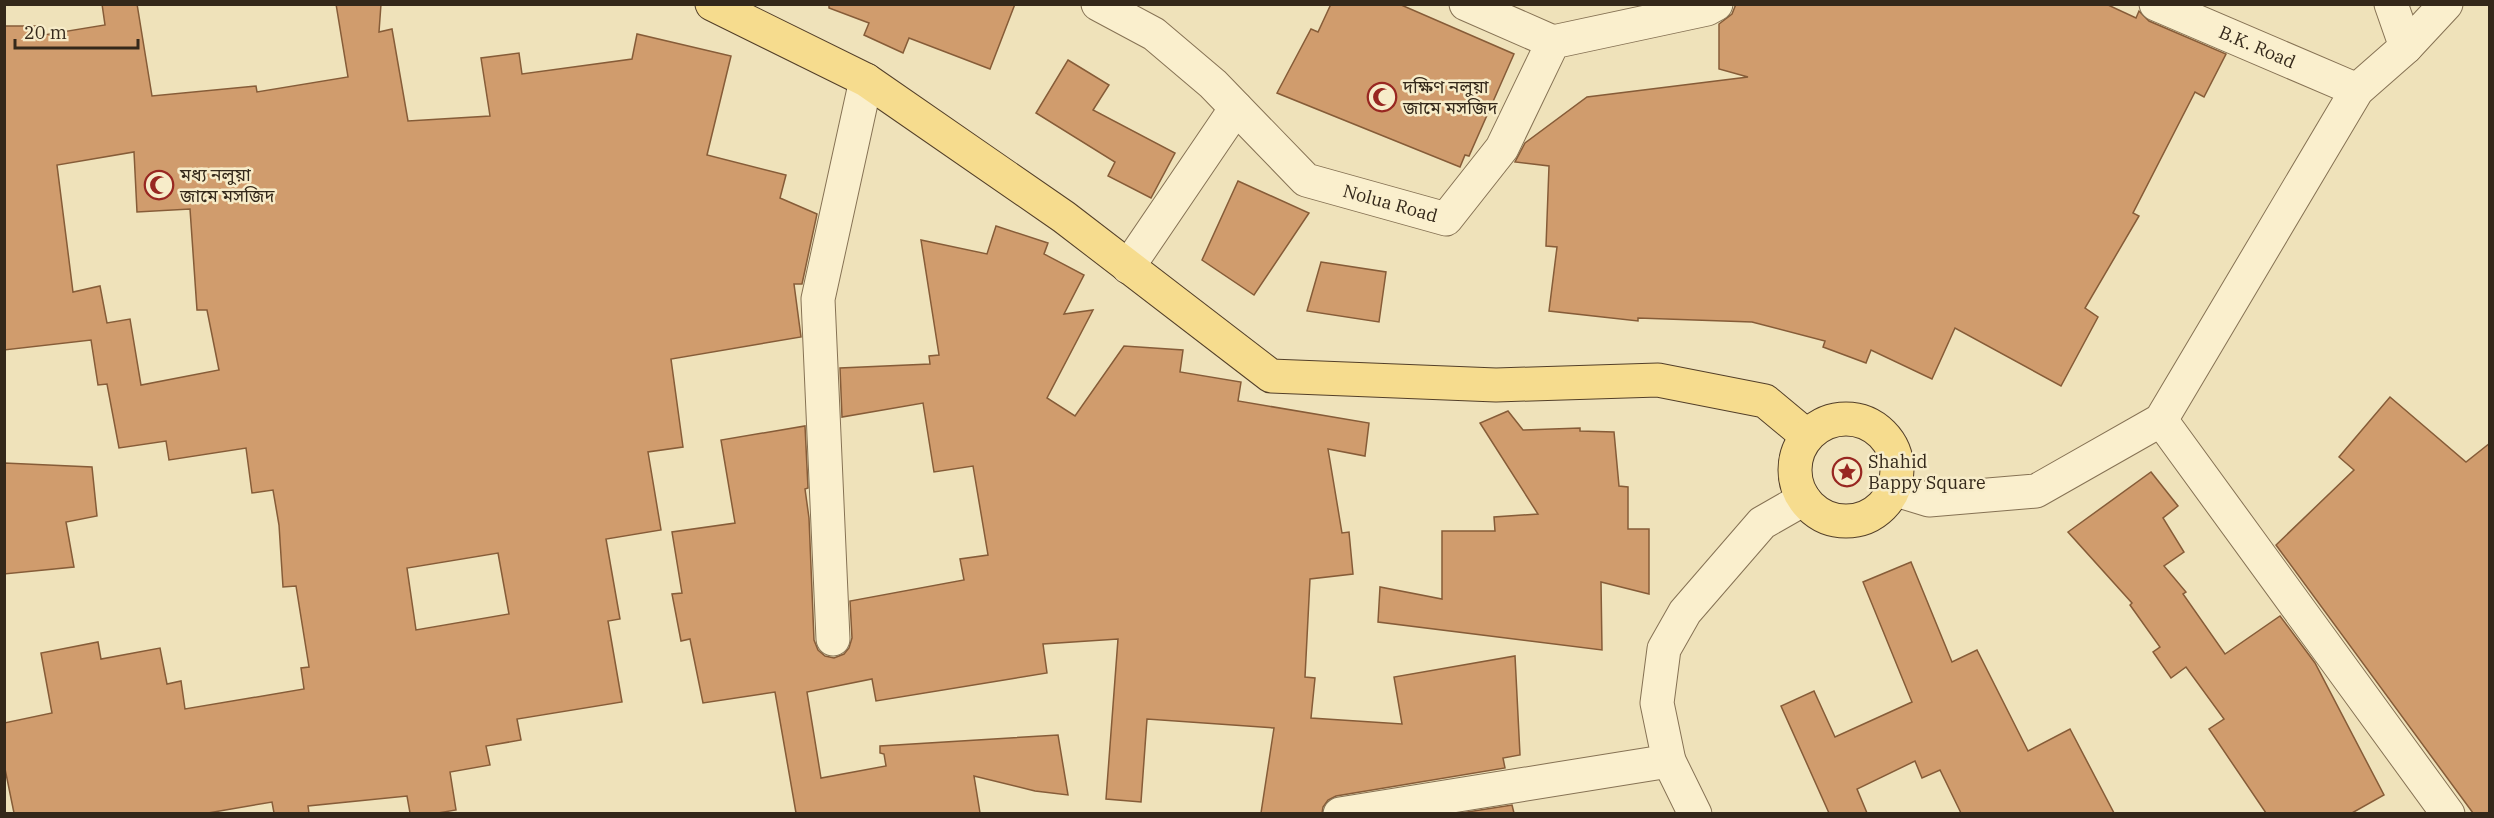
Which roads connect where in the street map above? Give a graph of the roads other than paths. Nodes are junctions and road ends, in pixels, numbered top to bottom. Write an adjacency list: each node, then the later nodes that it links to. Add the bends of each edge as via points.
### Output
1 (712, 4): 10 (main road)
2 (1098, 4): 12 (street, Nolua Road, via 1154,34)
3 (1466, 4): 8 (street)
4 (1716, 4): 8 (street)
5 (2156, 4): 11 (street, B.K. Road)
6 (2391, 4): 9 (street)
7 (2446, 4): 9 (street)
8 (1553, 42): 12 (street, Nolua Road, via 1502,148 1446,219 1306,180)
9 (2406, 47): 11 (street)
10 (866, 80): 13 (main road, via 1064,217); 18 (street, via 818,299)
11 (2357, 90): 14 (street)
12 (1236, 108): 13 (street)
13 (1128, 267): 15 (main road, via 1271,376 1496,385 1658,380 1765,401)
14 (2161, 420): 16 (street, via 2036,491 1929,500); 22 (street)
15 (1808, 436): 16 (main road, via 1821,425 1838,420 1856,420 1872,426 1886,438 1893,454); 17 (main road, via 1795,467)
16 (1893, 489): 17 (main road, via 1874,513 1859,520 1828,518)
17 (1804, 499): 19 (street, via 1762,523 1685,612 1664,649 1657,703)
18 (833, 639)
19 (1670, 761): 20 (street); 21 (street)
20 (1340, 813)
21 (1695, 813)
22 (2448, 813)

